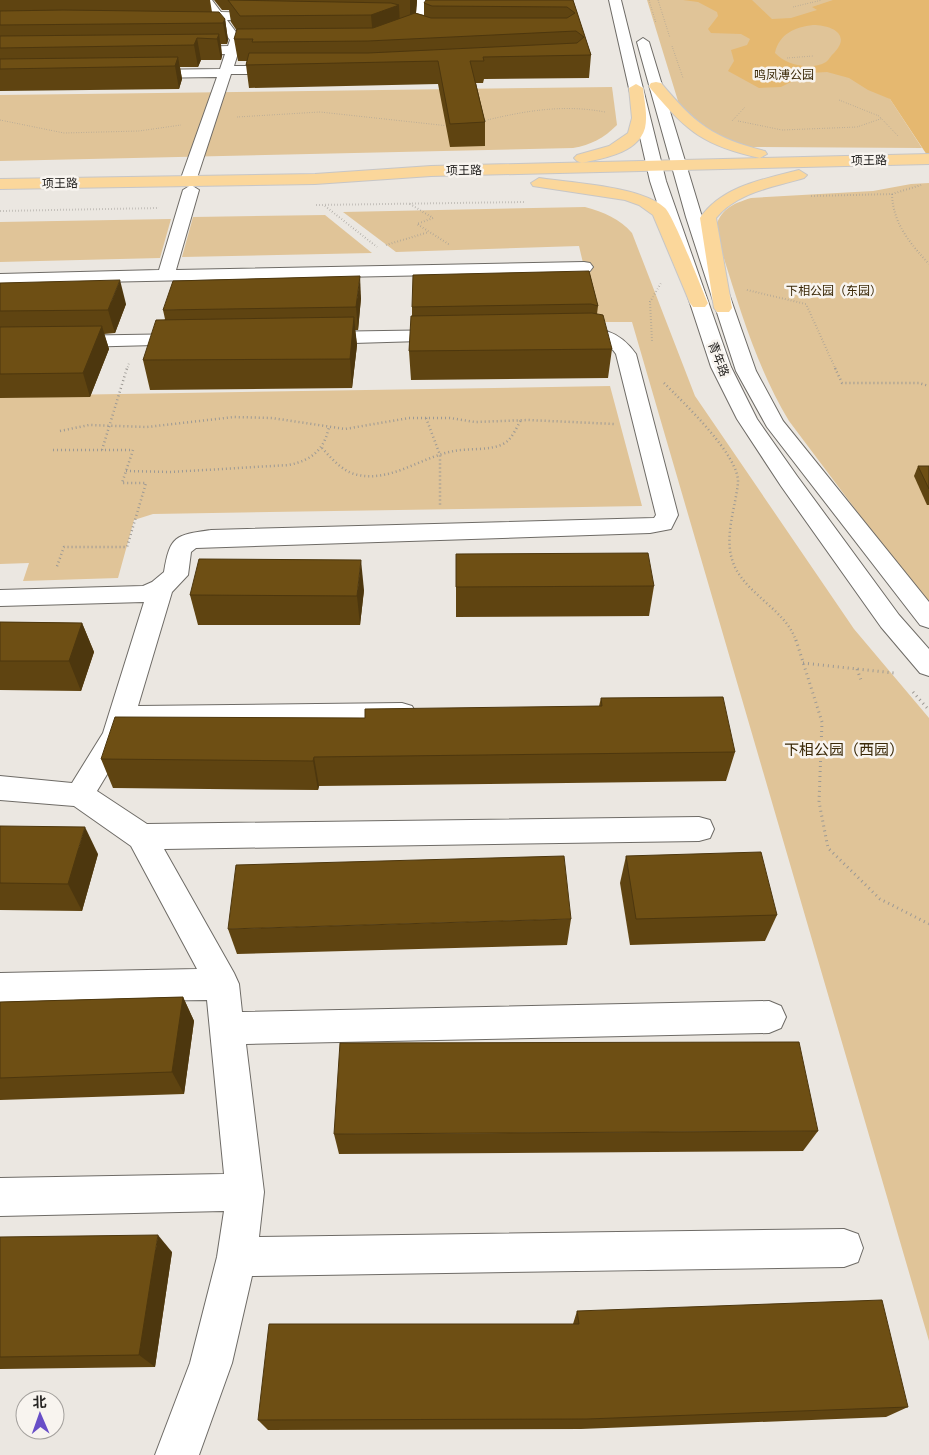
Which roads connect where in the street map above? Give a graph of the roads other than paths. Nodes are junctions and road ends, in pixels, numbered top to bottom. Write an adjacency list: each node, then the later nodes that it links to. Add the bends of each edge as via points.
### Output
1 (206, 0): 6 (street)
2 (616, 0): 18 (street, 青年路)
3 (629, 0): 17 (street, 青年路)
4 (427, 6): 9 (street)
5 (276, 17): 6 (street)
6 (222, 21): 8 (street); 12 (street, via 236,40)
7 (400, 22): 9 (street)
8 (206, 26)
9 (414, 28): 10 (street); 11 (street)
10 (431, 33)
11 (394, 43)
12 (237, 47): 13 (street); 15 (street)
13 (174, 51)
14 (302, 69): 15 (street)
15 (225, 72): 16 (street); 25 (street)
16 (127, 75)
17 (656, 86): 19 (main road, via 682,119 697,132); 21 (street, 青年路)
18 (636, 88): 22 (street, 青年路); 23 (main road, via 638,128 620,146)
19 (797, 168): 20 (main road, 项王路); 21 (main road, 项王路); 31 (main road, via 715,207 708,218)
20 (923, 169)
21 (682, 172): 22 (main road, 项王路); 31 (street, 青年路)
22 (656, 173): 23 (main road, 项王路); 30 (street, 青年路)
23 (535, 176): 25 (main road, 项王路); 30 (main road, via 628,196 660,212)
24 (0, 184): 25 (main road, 项王路)
25 (190, 186): 26 (main road, 项王路); 28 (street)
26 (0, 195)
27 (584, 267): 28 (street)
28 (166, 276): 29 (street)
29 (0, 279)
30 (699, 303): 40 (street, 青年路, via 721,368 747,419 890,621)
31 (724, 308): 39 (street, 青年路, via 746,371 774,423)
32 (549, 335): 37 (street, via 589,334 609,337 620,343 640,400 667,515 663,524 211,538 189,541 180,549 176,575)
33 (471, 336): 34 (street)
34 (304, 338)
35 (205, 340): 36 (street)
36 (0, 343)
37 (161, 588): 38 (street, via 145,594); 42 (street)
38 (0, 598)
39 (929, 619)
40 (929, 666)
41 (431, 712): 42 (street)
42 (121, 718): 44 (street, via 116,735)
43 (0, 788): 44 (street)
44 (80, 795): 46 (street)
45 (699, 829): 46 (street)
46 (142, 837): 47 (street)
47 (222, 984): 48 (street); 50 (street)
48 (0, 988)
49 (769, 1017): 50 (street)
50 (228, 1028): 51 (street)
51 (245, 1192): 52 (street); 54 (street)
52 (0, 1197)
53 (844, 1248): 54 (street)
54 (237, 1257): 55 (street, via 211,1363)
55 (177, 1455)

